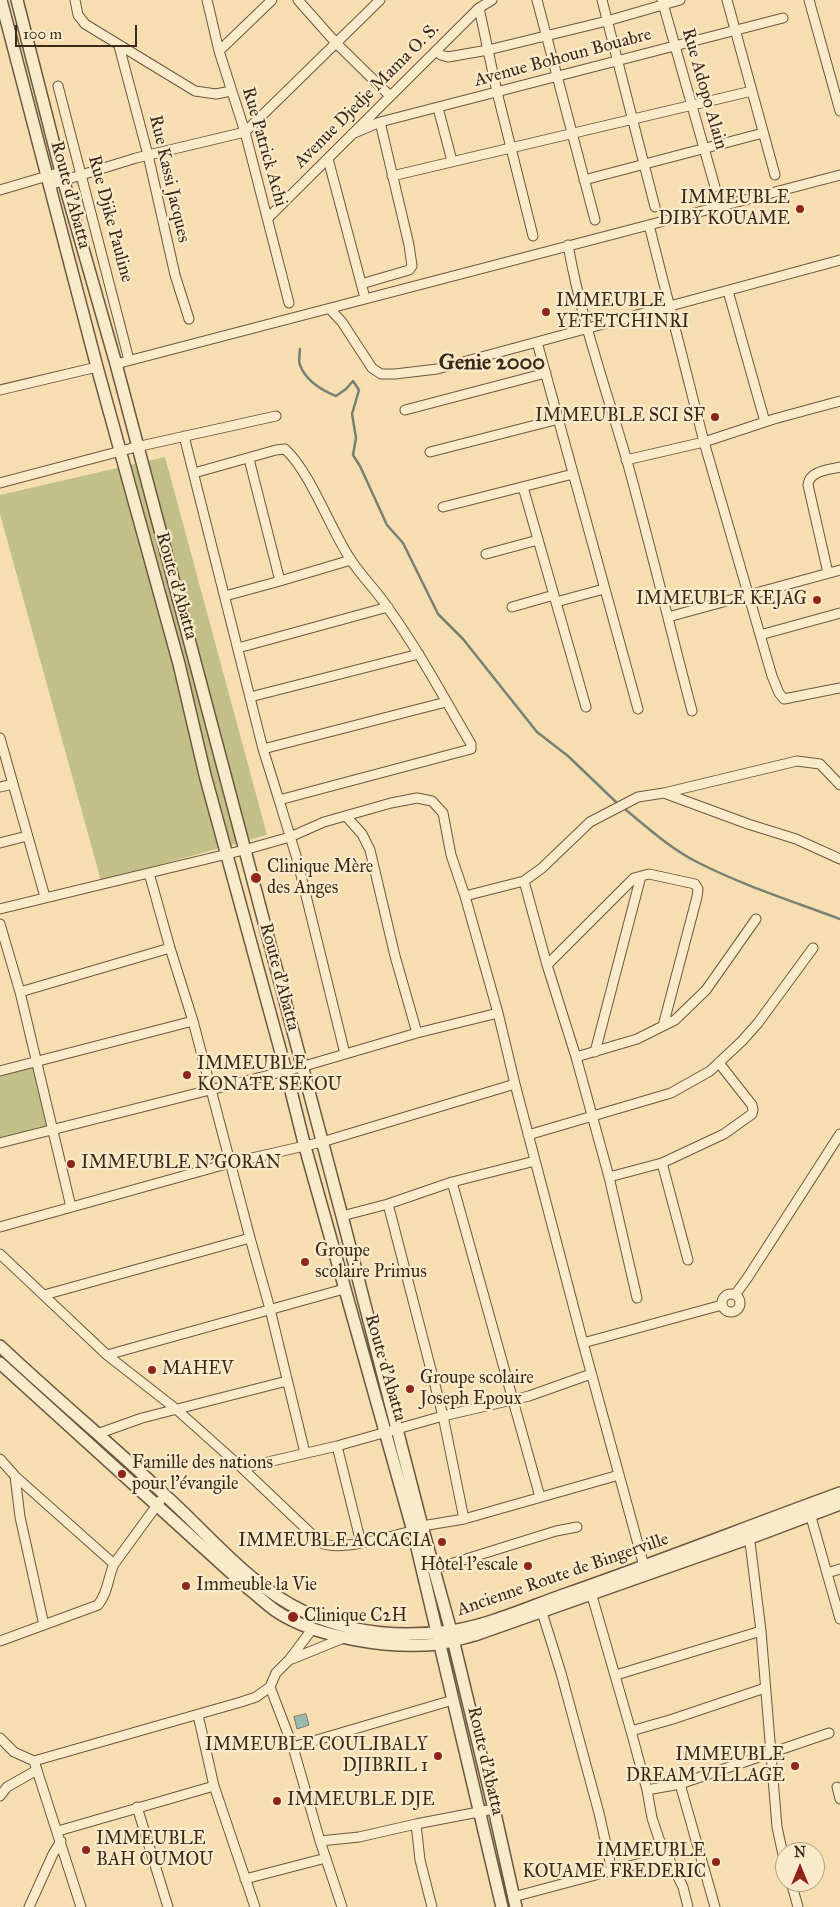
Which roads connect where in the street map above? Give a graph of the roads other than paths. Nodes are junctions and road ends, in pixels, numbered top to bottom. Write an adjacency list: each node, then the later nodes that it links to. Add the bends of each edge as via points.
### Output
1 (1, 0): 54 (street, Route d'Abatta)
2 (17, 0): 50 (street, Route d'Abatta)
3 (75, 0): 21 (street, via 81,20)
4 (207, 0): 24 (street, Rue Patrick Achi)
5 (272, 0): 24 (street)
6 (298, 0): 20 (street)
7 (380, 0): 20 (street)
8 (492, 0): 15 (street, Avenue Djedje Mama O. S.)
9 (536, 0): 19 (street)
10 (602, 0): 17 (street)
11 (680, 0): 14 (street)
12 (727, 0): 18 (street)
13 (809, 0): 35 (street)
14 (662, 2): 17 (street); 22 (street, Rue Adopo Alain)
15 (480, 8): 23 (street); 25 (street, Avenue Djedje Mama O. S.)
16 (783, 18): 18 (street, Avenue Bohoun Bouabre)
17 (607, 21): 19 (street); 26 (street)
18 (735, 30): 22 (street, Avenue Bohoun Bouabre); 30 (street)
19 (546, 36): 23 (street); 27 (street)
20 (336, 43): 32 (street); 38 (street)
21 (119, 46): 29 (street, via 195,91 216,94); 44 (street, Rue Kassi Jacques)
22 (674, 46): 26 (street, Avenue Bohoun Bouabre); 33 (street, Rue Adopo Alain)
23 (488, 50): 25 (street, via 448,57); 31 (street)
24 (219, 51): 29 (street, Rue Patrick Achi)
25 (436, 51): 32 (street, Avenue Djedje Mama O. S.)
26 (617, 61): 27 (street, Avenue Bohoun Bouabre); 36 (street)
27 (557, 77): 31 (street, Avenue Bohoun Bouabre); 41 (street)
28 (58, 86): 51 (street, Rue Djike Pauline)
29 (231, 91): 38 (street, Rue Patrick Achi)
30 (752, 91): 33 (street); 39 (street)
31 (497, 92): 34 (street, Avenue Bohoun Bouabre); 42 (street)
32 (390, 96): 40 (street, Avenue Djedje Mama O. S.)
33 (692, 105): 36 (street); 43 (street, Rue Adopo Alain)
34 (438, 108): 37 (street, Avenue Bohoun Bouabre); 46 (street)
35 (840, 111)
36 (633, 119): 41 (street); 47 (street)
37 (380, 122): 40 (street, Avenue Bohoun Bouabre); 52 (street)
38 (245, 132): 44 (street); 58 (street, Rue Patrick Achi)
39 (763, 133): 43 (street); 48 (street)
40 (352, 134): 45 (street, Avenue Djedje Mama O. S.)
41 (572, 134): 42 (street); 53 (street)
42 (511, 147): 46 (street); 61 (street)
43 (704, 149): 47 (street); 55 (street, Rue Adopo Alain)
44 (148, 155): 51 (street); 70 (street, Rue Kassi Jacques)
45 (328, 159): 58 (street, Avenue Djedje Mama O. S.); 64 (street)
46 (452, 161): 52 (street)
47 (644, 165): 53 (street); 57 (street)
48 (775, 175)
49 (840, 175): 60 (street)
50 (62, 176): 51 (street); 54 (street); 74 (street, Route d'Abatta)
51 (82, 176): 73 (street, Rue Djike Pauline)
52 (392, 176): 64 (street, via 412,266 409,270)
53 (584, 180): 59 (street)
54 (48, 181): 56 (street); 75 (street, Route d'Abatta)
55 (715, 188)
56 (0, 190)
57 (655, 207)
58 (268, 218): 67 (street, Rue Patrick Achi)
59 (595, 220)
60 (649, 225): 62 (street); 69 (street)
61 (533, 236)
62 (568, 245): 66 (street); 71 (street)
63 (840, 260): 65 (street)
64 (361, 284): 66 (street)
65 (728, 291): 69 (street); 82 (street)
66 (365, 298): 68 (street)
67 (289, 303)
68 (330, 308): 72 (street, via 372,368 381,374 437,369); 73 (street)
69 (670, 308): 71 (street); 84 (street)
70 (189, 319)
71 (587, 329): 72 (street); 89 (street)
72 (537, 342): 76 (street)
73 (130, 360): 74 (street)
74 (116, 364): 85 (street, Route d'Abatta)
75 (97, 367): 77 (street); 86 (street, Route d'Abatta)
76 (546, 373): 79 (street); 81 (street)
77 (0, 390)
78 (840, 401): 82 (street)
79 (405, 410)
80 (276, 416): 83 (street)
81 (559, 419): 87 (street); 92 (street)
82 (765, 422): 84 (street)
83 (184, 436): 85 (street); 91 (street)
84 (704, 442): 89 (street); 103 (street)
85 (136, 447): 86 (street); 130 (street, Route d'Abatta)
86 (120, 451): 93 (street); 131 (street, Route d'Abatta)
87 (430, 452)
88 (250, 459): 91 (street); 98 (street, via 285,449 305,477); 101 (street)
89 (626, 460): 109 (street)
90 (840, 467): 100 (street, via 808,479)
91 (194, 473): 104 (street)
92 (573, 474): 94 (street); 102 (street)
93 (0, 483)
94 (523, 487): 95 (street); 96 (street)
95 (443, 507)
96 (538, 540): 97 (street); 105 (street)
97 (486, 554)
98 (351, 560): 101 (street); 106 (street)
99 (840, 570): 100 (street)
100 (828, 573): 103 (street)
101 (280, 581): 104 (street)
102 (604, 589): 105 (street); 117 (street)
103 (747, 594): 109 (street); 110 (street)
104 (225, 596): 111 (street)
105 (555, 598): 107 (street); 116 (street)
106 (388, 607): 111 (street); 112 (street)
107 (512, 607)
108 (840, 613): 110 (street)
109 (668, 617): 118 (street)
110 (760, 635): 113 (street, via 772,676 784,699)
111 (238, 648): 114 (street)
112 (419, 654): 114 (street); 115 (street)
113 (840, 688)
114 (250, 697): 120 (street)
115 (446, 702): 120 (street); 125 (street, via 471,749)
116 (586, 707)
117 (638, 709)
118 (692, 711)
119 (0, 738): 121 (street)
120 (263, 749): 125 (street)
121 (13, 784): 123 (street); 127 (street)
122 (840, 785): 124 (street, via 820,764 797,761)
123 (0, 787)
124 (664, 793): 132 (street, via 796,839); 135 (street, via 638,797 590,822)
125 (279, 800): 128 (street)
126 (346, 816): 128 (street); 136 (street, via 391,802 416,798 432,801 443,813 451,855); 148 (street, via 362,834 370,850)
127 (27, 836): 129 (street); 137 (street)
128 (290, 837): 130 (street); 150 (street)
129 (0, 843)
130 (244, 850): 131 (street); 154 (street, Route d'Abatta)
131 (227, 854): 133 (street); 156 (street, Route d'Abatta)
132 (840, 858)
133 (149, 873): 137 (street); 141 (street)
134 (641, 876): 143 (street, via 628,883); 147 (street, via 649,874 695,884 698,889); 149 (street)
135 (524, 881): 136 (street); 143 (street)
136 (465, 896): 145 (street)
137 (45, 897): 138 (street)
138 (0, 909)
139 (756, 919): 147 (street, via 706,990)
140 (0, 924): 144 (street)
141 (170, 948): 144 (street); 146 (street)
142 (812, 948): 153 (street, via 758,1023)
143 (547, 964): 151 (street)
144 (20, 992): 152 (street)
145 (498, 1013): 148 (street); 157 (street)
146 (193, 1020): 152 (street); 158 (street)
147 (663, 1026): 149 (street, via 637,1039)
148 (417, 1033): 150 (street)
149 (595, 1052): 151 (street)
150 (345, 1054): 154 (street)
151 (576, 1057): 159 (street)
152 (36, 1061): 155 (street); 160 (street)
153 (719, 1063): 159 (street, via 671,1093); 167 (street, via 752,1105 752,1114 724,1134)
154 (301, 1067): 156 (street); 163 (street, Route d'Abatta)
155 (0, 1071)
156 (286, 1071): 158 (street); 165 (street, Route d'Abatta)
157 (515, 1084): 162 (street); 163 (street)
158 (212, 1090): 160 (street); 168 (street)
159 (591, 1116): 162 (street); 169 (street)
160 (52, 1131): 164 (street); 172 (street)
161 (840, 1134): 180 (street)
162 (528, 1135): 166 (street)
163 (322, 1142): 165 (street); 173 (street, Route d'Abatta)
164 (0, 1143)
165 (305, 1147): 168 (street); 178 (street, Route d'Abatta)
166 (535, 1162): 170 (street); 184 (street)
167 (662, 1163): 169 (street); 177 (street)
168 (230, 1164): 172 (street); 175 (street)
169 (608, 1177): 181 (street)
170 (452, 1182): 171 (street); 190 (street)
171 (388, 1204): 173 (street); 192 (street)
172 (72, 1206): 174 (street)
173 (342, 1216): 193 (street, Route d'Abatta)
174 (0, 1227)
175 (250, 1238): 179 (street); 183 (street)
176 (0, 1254): 179 (street)
177 (688, 1260)
178 (344, 1289): 183 (street); 194 (street, Route d'Abatta)
179 (44, 1295): 186 (street)
180 (735, 1295): 182 (street, via 727,1295); 182 (street, via 740,1302 736,1310 728,1311)
181 (637, 1298)
182 (722, 1305): 184 (street)
183 (270, 1309): 186 (street); 189 (street)
184 (583, 1343): 188 (street)
185 (1, 1348): 195 (street, Ancienne Route de Bingerville)
186 (107, 1355): 191 (street)
187 (0, 1363): 206 (street, Ancienne Route de Bingerville)
188 (591, 1374): 190 (street); 200 (street)
189 (287, 1382): 191 (street); 197 (street)
190 (512, 1400): 192 (street); 204 (street)
191 (176, 1409): 195 (street); 199 (street)
192 (443, 1416): 193 (street); 208 (street)
193 (397, 1430): 194 (street); 210 (street, Route d'Abatta)
194 (385, 1433): 196 (street); 210 (street, Route d'Abatta)
195 (97, 1434): 203 (street, Ancienne Route de Bingerville)
196 (337, 1446): 197 (street); 212 (street)
197 (304, 1453): 199 (street)
198 (0, 1459): 201 (street)
199 (242, 1468): 212 (street, via 321,1543 332,1546)
200 (620, 1475): 204 (street); 214 (street)
201 (15, 1476): 213 (street); 221 (street, via 20,1517)
202 (840, 1493): 207 (street, Ancienne Route de Bingerville)
203 (166, 1495): 206 (street); 226 (street, Ancienne Route de Bingerville, via 251,1576 282,1600 342,1625 372,1632)
204 (540, 1497): 208 (street)
205 (840, 1504): 207 (street, Ancienne Route de Bingerville)
206 (156, 1506): 213 (street); 222 (street, Ancienne Route de Bingerville, via 277,1612)
207 (809, 1510): 211 (street, Ancienne Route de Bingerville); 217 (street)
208 (464, 1519): 210 (street)
209 (577, 1527): 215 (street)
210 (418, 1529): 212 (street); 215 (street, Route d'Abatta); 226 (street, Route d'Abatta)
211 (749, 1534): 214 (street, Ancienne Route de Bingerville); 218 (street, Ancienne Route de Bingerville); 223 (street)
212 (361, 1543)
213 (114, 1564): 221 (street, via 106,1593 98,1605)
214 (644, 1566): 218 (street, Ancienne Route de Bingerville)
215 (434, 1569): 224 (street, Route d'Abatta)
216 (840, 1569): 217 (street)
217 (827, 1573): 220 (street)
218 (591, 1591): 219 (street, Ancienne Route de Bingerville); 229 (street)
219 (540, 1608): 224 (street, Ancienne Route de Bingerville, via 475,1626); 256 (street, via 561,1673)
220 (840, 1620)
221 (44, 1625): 227 (street)
222 (313, 1628): 225 (street, Ancienne Route de Bingerville); 228 (street)
223 (761, 1631): 229 (street); 231 (street)
224 (452, 1636): 226 (street, Ancienne Route de Bingerville); 247 (street, Route d'Abatta)
225 (346, 1637): 226 (street, Ancienne Route de Bingerville, via 397,1644); 228 (street)
226 (437, 1638): 232 (street, Route d'Abatta)
227 (0, 1641)
228 (289, 1660): 230 (street, via 276,1673)
229 (616, 1675): 234 (street)
230 (270, 1687): 233 (street, via 256,1697); 237 (street)
231 (765, 1688): 234 (street); 238 (street)
232 (453, 1700): 237 (street); 248 (street, Route d'Abatta)
233 (198, 1715): 239 (street); 241 (street)
234 (631, 1730): 243 (street)
235 (830, 1734): 238 (street)
236 (0, 1738): 239 (street)
237 (292, 1747): 252 (street)
238 (770, 1754): 240 (street); 253 (street)
239 (35, 1766): 244 (street); 250 (street)
240 (680, 1784): 243 (street); 268 (street)
241 (214, 1786): 246 (street); 257 (street)
242 (837, 1787): 245 (street)
243 (647, 1790): 254 (street, via 652,1818)
244 (0, 1796)
245 (840, 1799)
246 (136, 1807): 250 (street); 262 (street)
247 (494, 1809): 248 (street); 259 (street, Route d'Abatta)
248 (479, 1812): 249 (street); 266 (street, Route d'Abatta)
249 (416, 1824): 252 (street, via 358,1837); 265 (street, via 420,1860)
250 (58, 1832): 251 (street)
251 (61, 1841): 260 (street); 261 (street)
252 (320, 1841): 255 (street)
253 (781, 1842)
254 (667, 1856): 256 (street); 267 (street, via 683,1887)
255 (326, 1858): 257 (street); 264 (street)
256 (612, 1871): 259 (street)
257 (245, 1879): 263 (street)
258 (794, 1892): 269 (street)
259 (514, 1902)
260 (28, 1907)
261 (81, 1907)
262 (168, 1907)
263 (255, 1907)
264 (342, 1907)
265 (432, 1907)
266 (502, 1907)
267 (688, 1907)
268 (715, 1907)
269 (798, 1907)

